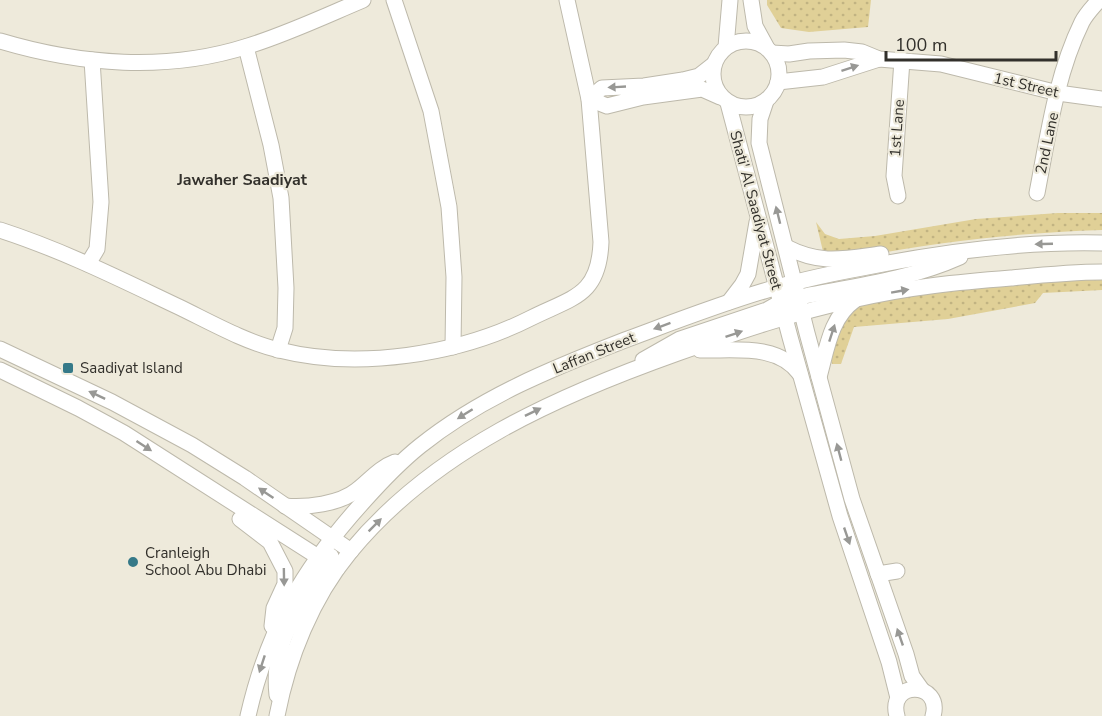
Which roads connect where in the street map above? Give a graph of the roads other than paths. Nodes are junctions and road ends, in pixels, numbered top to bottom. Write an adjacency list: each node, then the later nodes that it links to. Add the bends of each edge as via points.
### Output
1 (363, 0): 8 (street)
2 (394, 0): 39 (street, via 431,111 449,207)
3 (567, 0): 19 (street)
4 (730, 0): 9 (street)
5 (751, 0): 10 (street, via 755,26)
6 (1099, 0): 18 (street, 2nd Lane, via 1083,21)
7 (0, 41): 13 (street, via 38,53)
8 (246, 47): 13 (street, via 186,60 139,64); 41 (street, via 281,198 286,288 285,328)
9 (726, 47): 10 (street, via 747,41); 15 (street)
10 (769, 51): 11 (street, 1st Street); 17 (street, via 779,72)
11 (821, 51): 12 (street, 1st Street, via 862,52); 16 (street)
12 (879, 59): 14 (street, 1st Street); 16 (street, 1st Street, one-way to 12)
13 (92, 60): 31 (street, via 102,202 97,249)
14 (902, 60): 18 (street, 1st Street, via 941,64); 24 (street, 1st Lane, via 894,176)
15 (713, 65): 19 (street, one-way to 19, via 699,76 683,80 602,88); 21 (street, via 714,87)
16 (823, 77): 17 (street, 1st Street)
17 (778, 82): 22 (street)
18 (1058, 93): 20 (street, 1st Street); 23 (street, 2nd Lane)
19 (590, 99): 21 (street, via 607,106 702,89); 39 (street, via 601,242 597,274 583,291 519,324)
20 (1102, 99)
21 (724, 100): 22 (street, via 747,108); 25 (street, Shati' Al Saadiyat Street)
22 (766, 101): 28 (street, Shati' Al Saadiyat Street, one-way to 22, via 759,143)
23 (1037, 193)
24 (898, 196)
25 (758, 216): 34 (street, Shati' Al Saadiyat Street); 36 (street, via 748,274)
26 (0, 230): 31 (street)
27 (1102, 243): 29 (street, Laffan Street, one-way to 29)
28 (786, 246): 30 (street, via 827,260); 33 (street, Shati' Al Saadiyat Street)
29 (975, 249): 30 (street, Laffan Street); 37 (street, via 920,272)
30 (950, 252): 33 (street, Laffan Street)
31 (88, 264): 41 (street)
32 (1102, 272): 35 (street, Laffan Street, one-way to 32, via 958,282)
33 (795, 282): 34 (street, Laffan Street); 37 (street, Shati' Al Saadiyat Street); 38 (street)
34 (777, 287): 36 (street, Laffan Street); 38 (street, Shati' Al Saadiyat Street)
35 (859, 298): 37 (street, Laffan Street); 46 (street, one-way to 35, via 836,321)
36 (729, 302): 47 (street, Laffan Street, one-way to 47, via 540,375 489,400)
37 (800, 306): 38 (street, Laffan Street); 46 (street, Shati' Al Saadiyat Street)
38 (783, 311): 42 (street, Laffan Street, one-way to 38); 44 (street, via 680,339 653,352); 45 (street, Shati' Al Saadiyat Street)
39 (453, 347): 41 (street, via 381,358 325,358)
40 (0, 349): 50 (street, one-way to 40, via 168,431)
41 (278, 350)
42 (688, 350): 44 (street, Laffan Street); 45 (street, via 771,353 791,364)
43 (0, 370): 49 (street, one-way to 49, via 124,433)
44 (630, 371): 51 (street, Laffan Street, one-way to 44, via 473,446 557,400)
45 (801, 377): 57 (street, Shati' Al Saadiyat Street, one-way to 57)
46 (819, 377): 54 (street, Shati' Al Saadiyat Street, one-way to 46, via 852,500)
47 (431, 437): 48 (street, Laffan Street); 51 (street, via 417,459 354,521)
48 (404, 460): 50 (street, via 377,471 350,494 310,506); 51 (street, Laffan Street, via 373,491)
49 (226, 500): 52 (street); 55 (street, one-way to 55, via 238,517 270,542 284,566 286,580 272,614)
50 (285, 506): 51 (street)
51 (340, 544): 52 (street, Laffan Street); 52 (street, Laffan Street)
52 (327, 563): 55 (street, Laffan Street, via 282,615); 58 (street, Laffan Street, via 323,590 299,641)
53 (897, 572): 54 (street)
54 (878, 574): 56 (street, Shati' Al Saadiyat Street, one-way to 54, via 912,676)
55 (273, 635): 59 (street, Laffan Street, one-way to 59)
56 (922, 690): 57 (street, via 909,690); 61 (street, Shati' Al Saadiyat Street, via 934,702)
57 (898, 698): 60 (street, Shati' Al Saadiyat Street)
58 (278, 711)
59 (248, 716)
60 (897, 716)
61 (933, 716)

